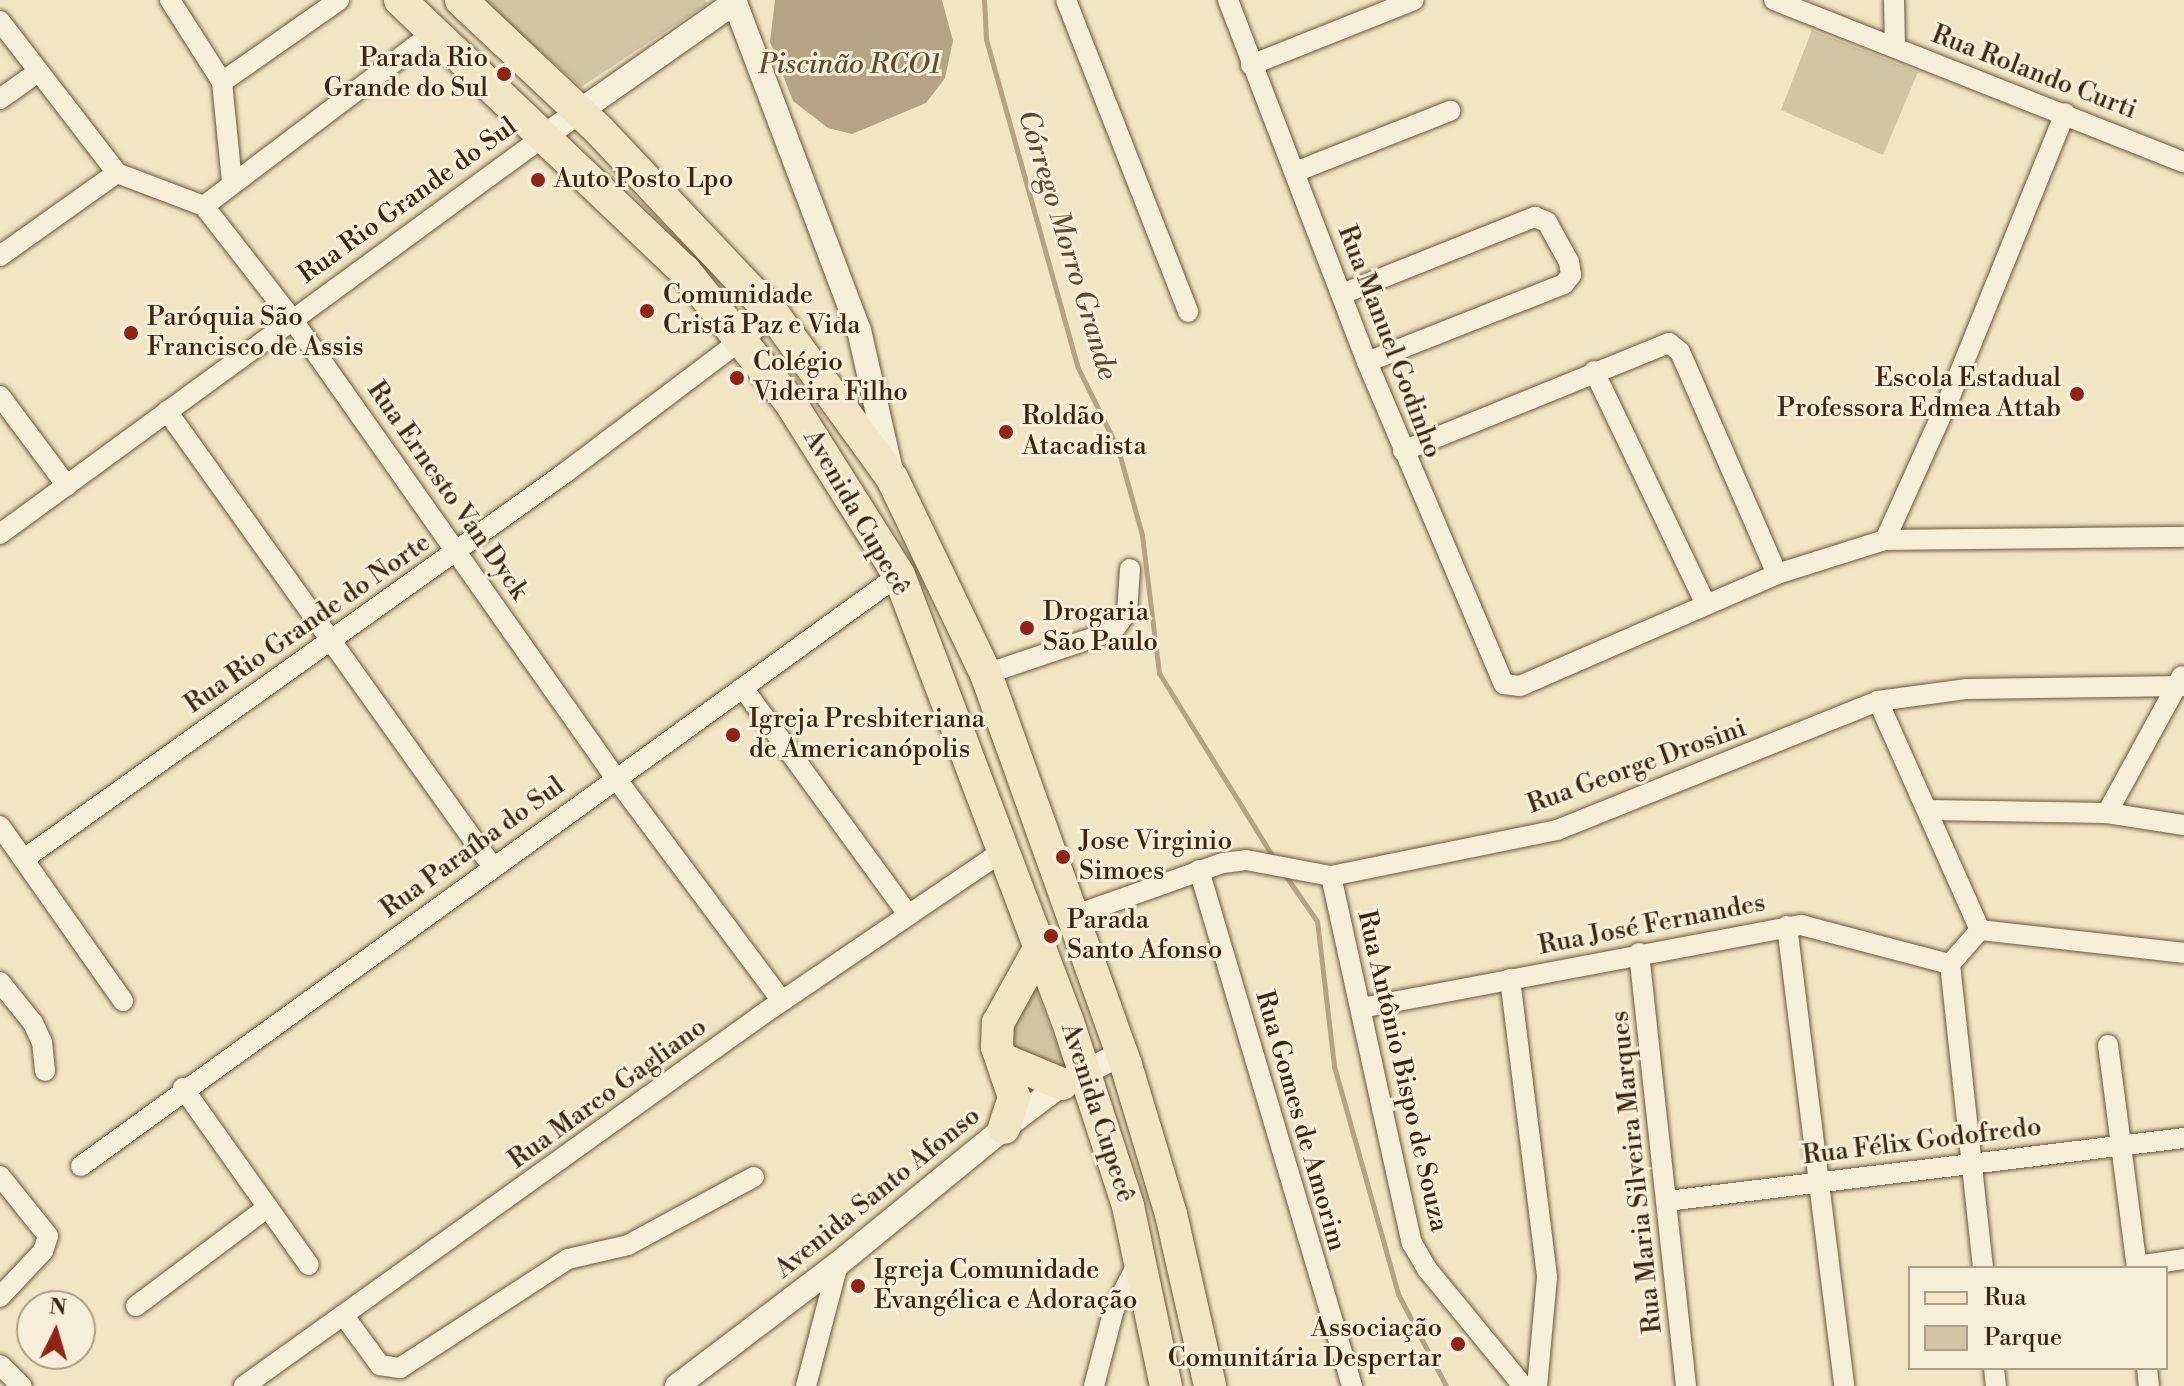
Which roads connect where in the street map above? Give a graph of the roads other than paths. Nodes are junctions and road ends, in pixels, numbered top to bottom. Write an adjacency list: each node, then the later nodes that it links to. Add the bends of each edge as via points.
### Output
1 (170, 0): 16 (street)
2 (339, 0): 16 (street)
3 (400, 0): 12 (main road, Avenida Cupecê)
4 (461, 0): 18 (main road, Avenida Cupecê)
5 (1066, 0): 29 (street)
6 (1228, 0): 14 (street, Rua Manuel Godinho)
7 (1414, 0): 14 (street)
8 (1894, 0): 13 (street)
9 (734, 1): 18 (street, Rua Rio Grande do Sul); 38 (street, via 859,330 875,383)
10 (1785, 2): 13 (street, Rua Rolando Curti)
11 (0, 21): 15 (street)
12 (435, 31): 21 (main road, Avenida Cupecê); 25 (street)
13 (1895, 47): 20 (street, Rua Rolando Curti)
14 (1251, 65): 23 (street, Rua Manuel Godinho)
15 (38, 72): 17 (street); 24 (street)
16 (222, 82): 25 (street)
17 (0, 99)
18 (580, 111): 21 (street, Rua Rio Grande do Sul); 30 (main road, Avenida Cupecê)
19 (1450, 111): 23 (street)
20 (2065, 113): 22 (street, Rua Rolando Curti); 42 (street)
21 (543, 137): 31 (street, Rua Rio Grande do Sul); 32 (main road, Avenida Cupecê, via 685,271)
22 (2184, 162)
23 (1295, 172): 28 (street, Rua Manuel Godinho)
24 (117, 173): 26 (street); 27 (street)
25 (232, 183): 26 (street)
26 (204, 206): 31 (street, Rua Ernesto Van Dyck)
27 (0, 256)
28 (1342, 294): 33 (street, Rua Manuel Godinho); 33 (street, via 1535,217 1547,222 1569,262 1571,275 1564,284)
29 (1188, 312)
30 (774, 315): 32 (street, Rua Rio Grande do Norte); 38 (main road, Avenida Cupecê)
31 (292, 319): 36 (street, Rua Rio Grande do Sul); 43 (street, Rua Ernesto Van Dyck)
32 (744, 342): 43 (street, Rua Rio Grande do Norte); 46 (main road, Avenida Cupecê, via 790,402)
33 (1367, 362): 37 (street, Rua Manuel Godinho)
34 (1594, 371): 37 (street); 45 (street, via 1658,344 1674,345); 47 (street)
35 (0, 396): 39 (street)
36 (167, 411): 39 (street, Rua Rio Grande do Sul); 48 (street)
37 (1403, 451): 47 (street, Rua Manuel Godinho, via 1499,679 1520,686)
38 (892, 478): 49 (main road, Avenida Cupecê)
39 (67, 486): 40 (street, Rua Rio Grande do Sul)
40 (0, 534)
41 (2184, 537): 42 (street)
42 (1885, 540): 45 (street)
43 (458, 550): 48 (street, Rua Rio Grande do Norte); 53 (street, Rua Ernesto Van Dyck)
44 (1130, 569): 49 (street, via 1127,612 1113,631)
45 (1777, 574): 47 (street)
46 (899, 575): 51 (street, Rua Paraíba do Sul); 58 (main road, Avenida Cupecê)
47 (1705, 603)
48 (332, 636): 59 (street, Rua Rio Grande do Norte); 60 (street)
49 (986, 674): 64 (main road, Avenida Cupecê)
50 (2182, 681): 52 (street, Rua George Drosini, via 1967,689); 55 (street)
51 (743, 688): 53 (street, Rua Paraíba do Sul); 63 (street)
52 (1878, 701): 54 (street); 62 (street, Rua George Drosini, via 1557,830)
53 (615, 777): 60 (street, Rua Paraíba do Sul); 74 (street, Rua Ernesto Van Dyck)
54 (1930, 810): 55 (street); 66 (street)
55 (2107, 813): 56 (street)
56 (2184, 825)
57 (0, 826): 59 (street)
58 (1006, 849): 63 (street, Rua Marco Gagliano); 67 (main road, Avenida Cupecê)
59 (24, 859): 73 (street)
60 (492, 866): 81 (street, Rua Paraíba do Sul)
61 (1199, 870): 62 (street, Rua George Drosini, via 1246,860); 64 (street, Rua George Drosini); 110 (street, Rua Gomes de Amorim)
62 (1331, 876): 75 (street, Rua Antônio Bispo de Souza)
63 (908, 914): 74 (street, Rua Marco Gagliano)
64 (1073, 916): 77 (main road, Avenida Cupecê)
65 (1787, 926): 68 (street, Rua José Fernandes); 70 (street, Rua José Fernandes, via 1801,925); 89 (street)
66 (1980, 930): 69 (street); 70 (street)
67 (1040, 947): 78 (main road, via 998,1023); 80 (main road, Avenida Cupecê)
68 (1639, 953): 71 (street, Rua José Fernandes); 90 (street, Rua Maria Silveira Marques)
69 (2184, 953)
70 (1950, 964): 85 (street)
71 (1510, 979): 75 (street, Rua José Fernandes); 112 (street, via 1547,1277)
72 (0, 982): 79 (street, via 33,1023 42,1042)
73 (123, 1001)
74 (782, 1001): 101 (street, Rua Marco Gagliano)
75 (1361, 1008): 111 (street, Rua Antônio Bispo de Souza, via 1412,1243 1427,1269)
76 (2108, 1045): 84 (street)
77 (1121, 1054): 80 (street, Avenida Santo Afonso); 109 (main road, Avenida Cupecê, via 1160,1174)
78 (1002, 1059): 80 (main road); 82 (main road, via 1014,1097)
79 (45, 1071)
80 (1073, 1078): 82 (street, Avenida Santo Afonso); 92 (main road, Avenida Cupecê)
81 (183, 1088): 86 (street, Rua Paraíba do Sul); 91 (street)
82 (1004, 1128): 94 (street, Avenida Santo Afonso)
83 (2184, 1138): 84 (street, Rua Félix Godofredo)
84 (2124, 1144): 85 (street, Rua Félix Godofredo); 97 (street)
85 (1971, 1161): 89 (street, Rua Félix Godofredo); 96 (street)
86 (81, 1166)
87 (0, 1176): 99 (street, via 43,1223 48,1236 43,1251)
88 (754, 1177): 101 (street, via 628,1245 568,1259 400,1368 386,1369)
89 (1818, 1181): 90 (street, Rua Félix Godofredo); 114 (street)
90 (1667, 1201): 113 (street, Rua Maria Silveira Marques)
91 (268, 1207): 95 (street); 100 (street)
92 (1140, 1259): 107 (street, via 1114,1309); 108 (main road, Avenida Cupecê)
93 (2184, 1259): 98 (street)
94 (838, 1264): 105 (street, Avenida Santo Afonso); 106 (street)
95 (309, 1265)
96 (1983, 1266)
97 (2137, 1266)
98 (2143, 1266)
99 (0, 1297)
100 (136, 1306)
101 (344, 1316): 104 (street, Rua Marco Gagliano)
102 (0, 1365): 103 (street)
103 (22, 1386)
104 (244, 1386)
105 (677, 1386)
106 (806, 1386)
107 (1094, 1386)
108 (1166, 1386)
109 (1210, 1386)
110 (1352, 1386)
111 (1523, 1386)
112 (1537, 1386)
113 (1686, 1386)
114 (1844, 1386)

